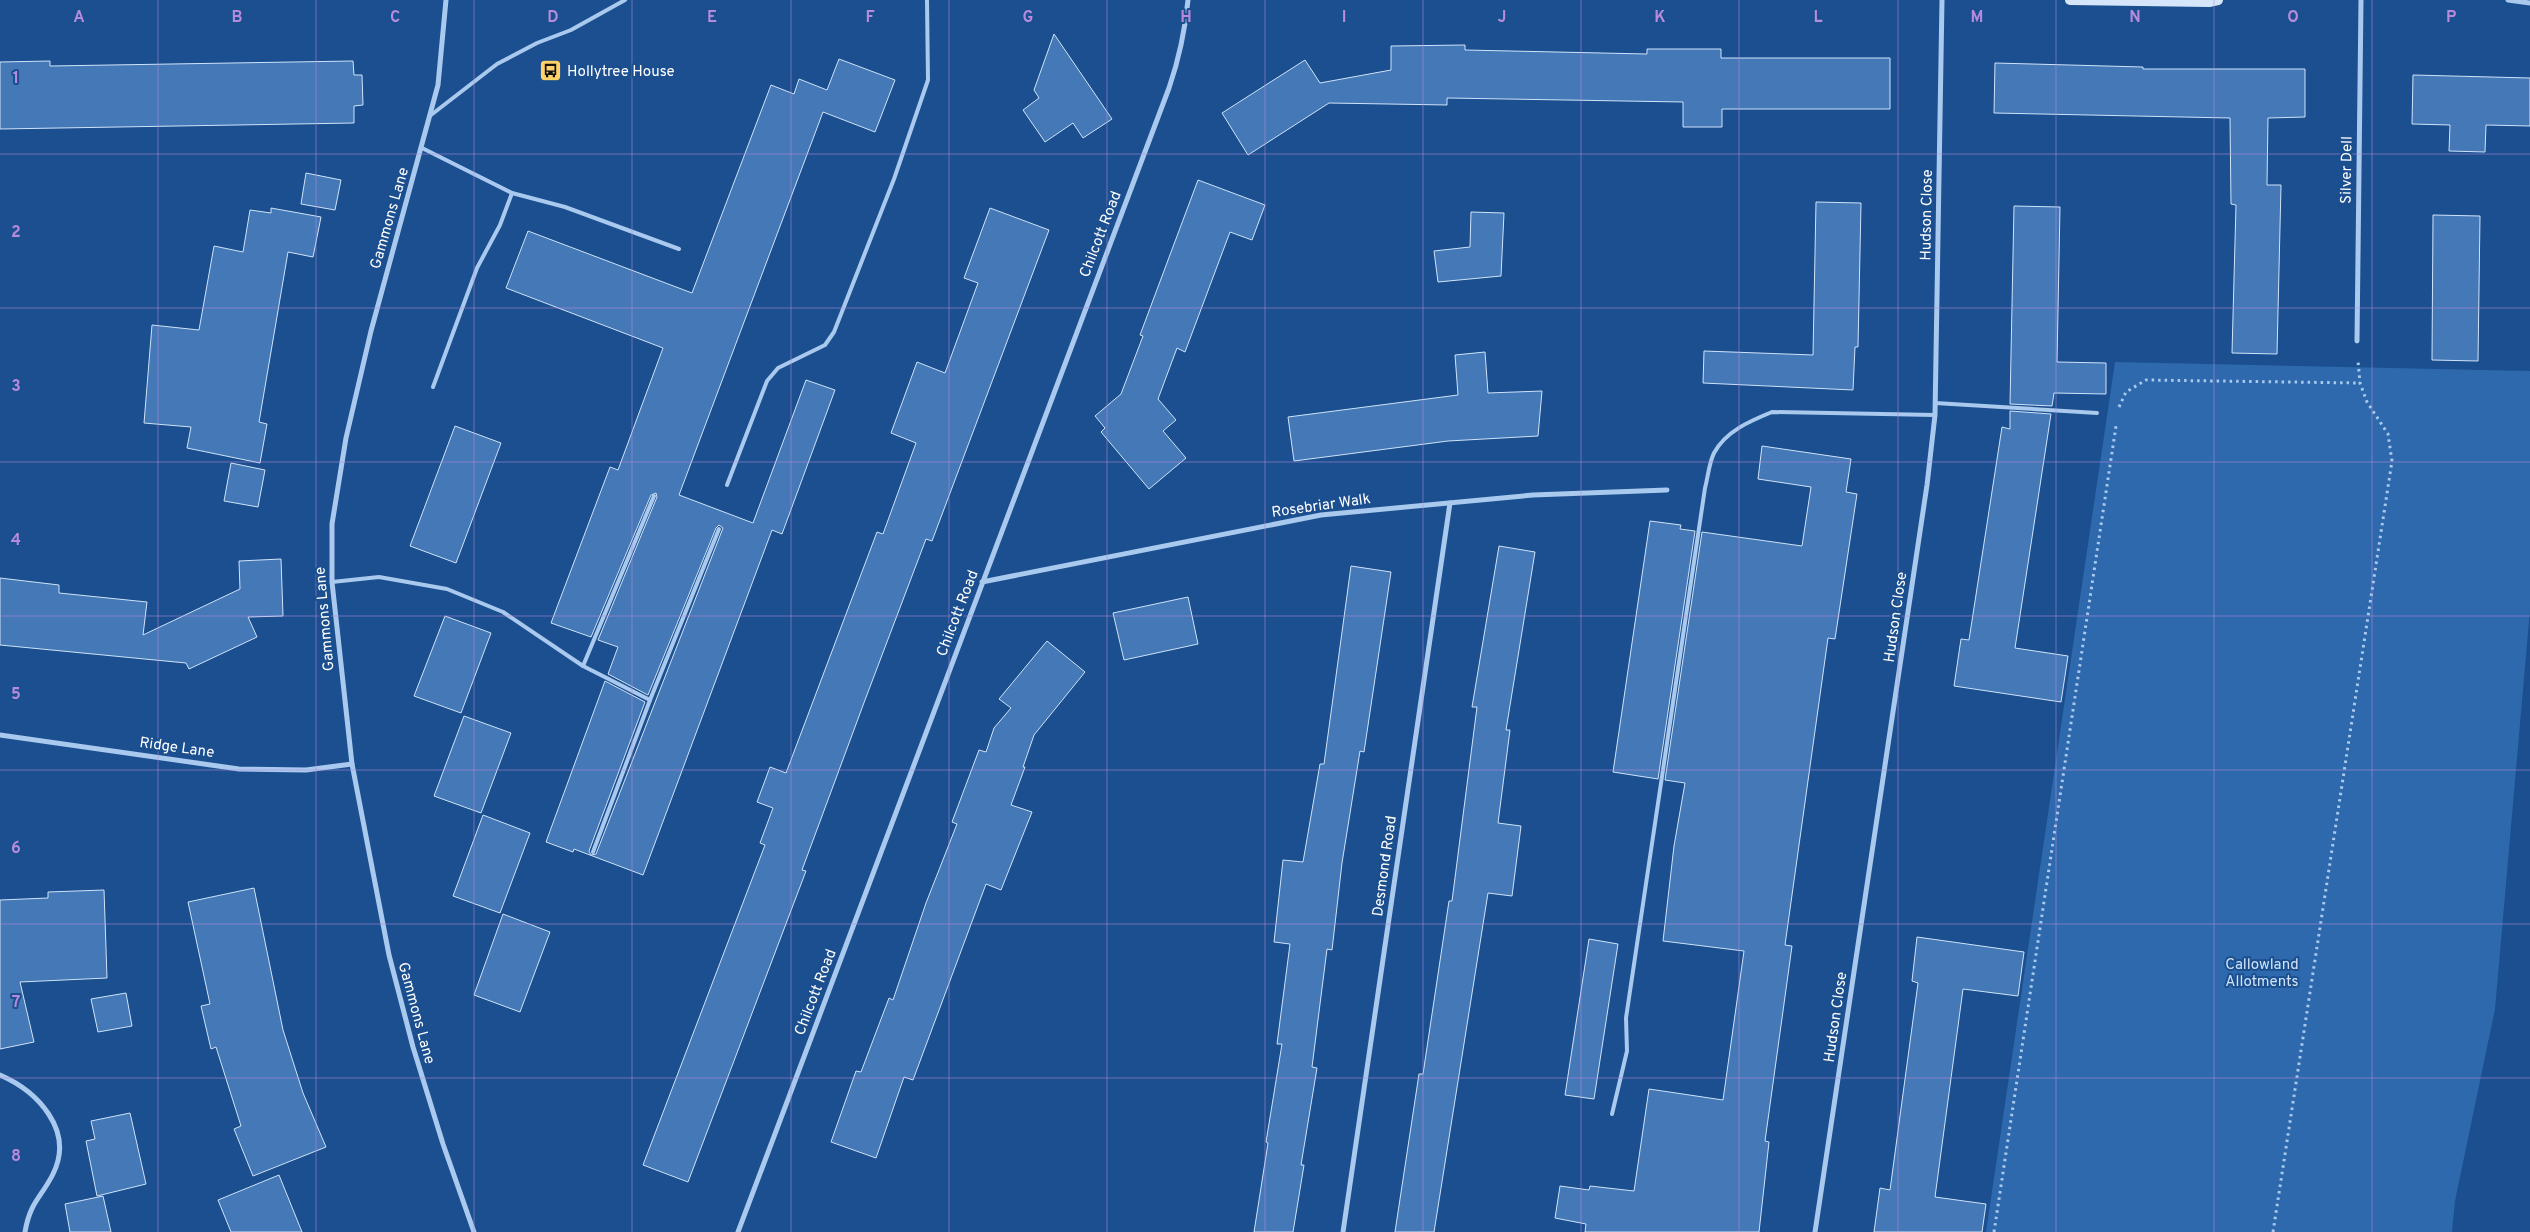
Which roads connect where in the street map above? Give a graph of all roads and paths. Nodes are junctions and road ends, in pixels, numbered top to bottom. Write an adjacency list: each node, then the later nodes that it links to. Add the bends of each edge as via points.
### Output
1 (446, 0): 11 (street, Gammons Lane, via 438,85)
2 (624, 0): 11 (lane, via 571,30 497,64)
3 (927, 0): 23 (lane, via 928,80 894,179 834,332 825,345 778,368 767,381)
4 (1188, 0): 29 (street, Chilcott Road, via 1184,38 1169,88)
5 (1942, 0): 18 (street, Hudson Close)
6 (2070, 0): 7 (street)
7 (2218, 0)
8 (2361, 0): 15 (street, Silver Dell)
9 (2508, 0): 10 (street)
10 (2530, 3)
11 (431, 115): 12 (street, Gammons Lane)
12 (422, 148): 13 (lane); 28 (street, Gammons Lane, via 371,331 346,438 332,524)
13 (512, 193): 14 (lane, via 565,207); 17 (lane, via 500,225 477,268)
14 (678, 249)
15 (2357, 341): 16 (path)
16 (2360, 383): 19 (path, via 2146,380 2126,392); 43 (path, via 2367,402 2388,434 2392,461)
17 (433, 386)
18 (1935, 403): 20 (lane); 21 (street, Hudson Close)
19 (2118, 408)
20 (2097, 413)
21 (1935, 415): 36 (lane, via 1772,412 1747,422 1728,436 1714,454 1705,488 1626,1018 1627,1052); 41 (street, Hudson Close)
22 (2117, 418): 42 (path)
23 (726, 486)
24 (1667, 490): 26 (street, Rosebriar Walk, via 1533,495)
25 (654, 496): 30 (lane)
26 (1450, 503): 29 (street, Rosebriar Walk, via 1320,515); 40 (street, Desmond Road)
27 (719, 529): 31 (lane)
28 (332, 582): 30 (lane, via 379,577 447,589 503,612); 33 (street, Gammons Lane)
29 (982, 582): 39 (street, Chilcott Road)
30 (583, 666): 31 (lane)
31 (650, 700): 34 (lane)
32 (0, 735): 33 (street, Ridge Lane, via 240,769 297,770)
33 (352, 764): 38 (street, Gammons Lane, via 389,955 412,1047)
34 (593, 852)
35 (0, 1075): 37 (street, via 14,1081 42,1103 52,1117 60,1142 55,1172 32,1206)
36 (1612, 1114)
37 (25, 1232)
38 (474, 1232)
39 (738, 1232)
40 (1343, 1232)
41 (1815, 1232)
42 (1994, 1232)
43 (2273, 1232)

